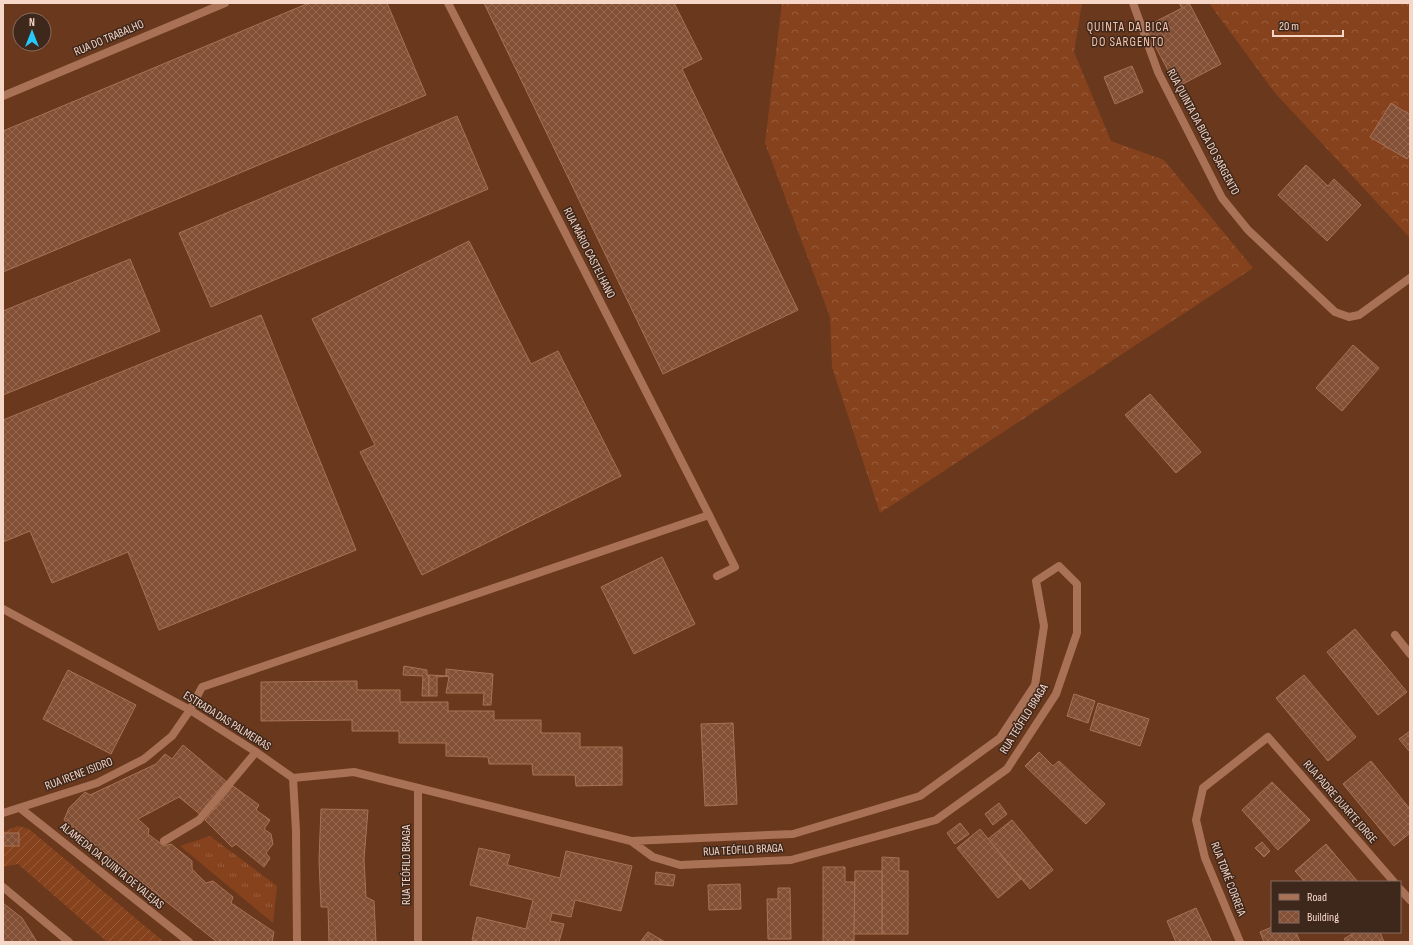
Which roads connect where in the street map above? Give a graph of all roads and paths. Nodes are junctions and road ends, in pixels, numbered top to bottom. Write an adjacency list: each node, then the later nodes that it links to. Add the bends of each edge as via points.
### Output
1 (225, 3): 4 (street, RUA DO TRABALHO)
2 (448, 3): 6 (street, RUA MÁRIO CASTELHANO)
3 (1133, 3): 5 (street, RUA QUINTA DA BICA DO SARGENTO, via 1162,79 1222,198 1248,230 1335,312 1349,317 1359,315)
4 (3, 96)
5 (1410, 278)
6 (709, 515): 7 (street, RUA MÁRIO CASTELHANO, via 735,567); 11 (street, RUA IRENE ISIDRO, via 202,687)
7 (717, 576)
8 (3, 610): 11 (street, ESTRADA DAS PALMEIRAS)
9 (1395, 635): 10 (street)
10 (1410, 654)
11 (190, 710): 13 (street, ESTRADA DAS PALMEIRAS); 16 (street, RUA IRENE ISIDRO, via 172,736 144,759 96,783)
12 (1268, 737): 20 (street, RUA PADRE DUARTE JORGE); 28 (street, RUA TOMÉ CORREIA, via 1202,788 1196,820 1205,858)
13 (256, 752): 14 (street, ESTRADA DAS PALMEIRAS); 18 (street, via 199,820)
14 (293, 778): 15 (street, RUA TEÓFILO BRAGA, via 354,772); 26 (street)
15 (418, 788): 19 (street, RUA TEÓFILO BRAGA); 27 (street, RUA TEÓFILO BRAGA)
16 (20, 808): 17 (street, RUA IRENE ISIDRO); 25 (street, ALAMEDA DA QUINTA DE VALEJAS)
17 (3, 812)
18 (164, 841)
19 (631, 841): 19 (street, RUA TEÓFILO BRAGA, via 653,857 680,865 791,860 936,820 1007,769 1056,694 1077,633 1077,584 1059,566 1036,581 1044,626 1035,685 1000,738 920,796 793,834)
20 (1393, 881)
21 (3, 887): 24 (street)
22 (1401, 890): 23 (street)
23 (1410, 900)
24 (69, 942)
25 (189, 942)
26 (297, 942)
27 (418, 942)
28 (1240, 942)

